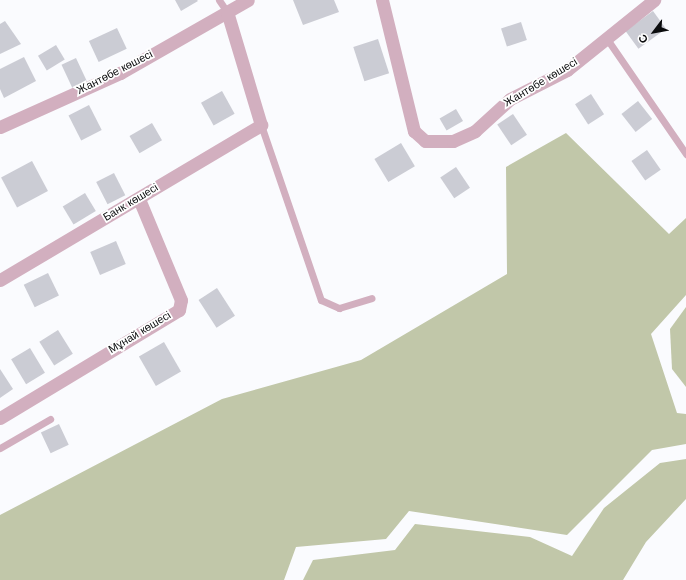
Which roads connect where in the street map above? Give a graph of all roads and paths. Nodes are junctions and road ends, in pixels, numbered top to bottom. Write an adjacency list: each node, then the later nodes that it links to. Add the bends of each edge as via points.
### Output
1 (219, 0): 5 (lane)
2 (248, 0): 5 (street, Жантөбе көшесі)
3 (382, 0): 6 (street, Жантөбе көшесі, via 414,130 426,141 464,137 510,99 567,70)
4 (654, 0): 6 (street, Жантөбе көшесі)
5 (227, 12): 7 (street); 8 (street, Жантөбе көшесі, via 120,73)
6 (607, 38): 9 (lane)
7 (261, 125): 10 (street, Банк көшесі); 12 (lane, via 321,300 339,308)
8 (0, 128)
9 (686, 154)
10 (139, 199): 11 (street, Банк көшесі); 13 (street, Мұнай көшесі, via 181,300 179,310)
11 (0, 280)
12 (371, 298)
13 (0, 418)
14 (50, 419): 15 (lane)
15 (0, 448)

